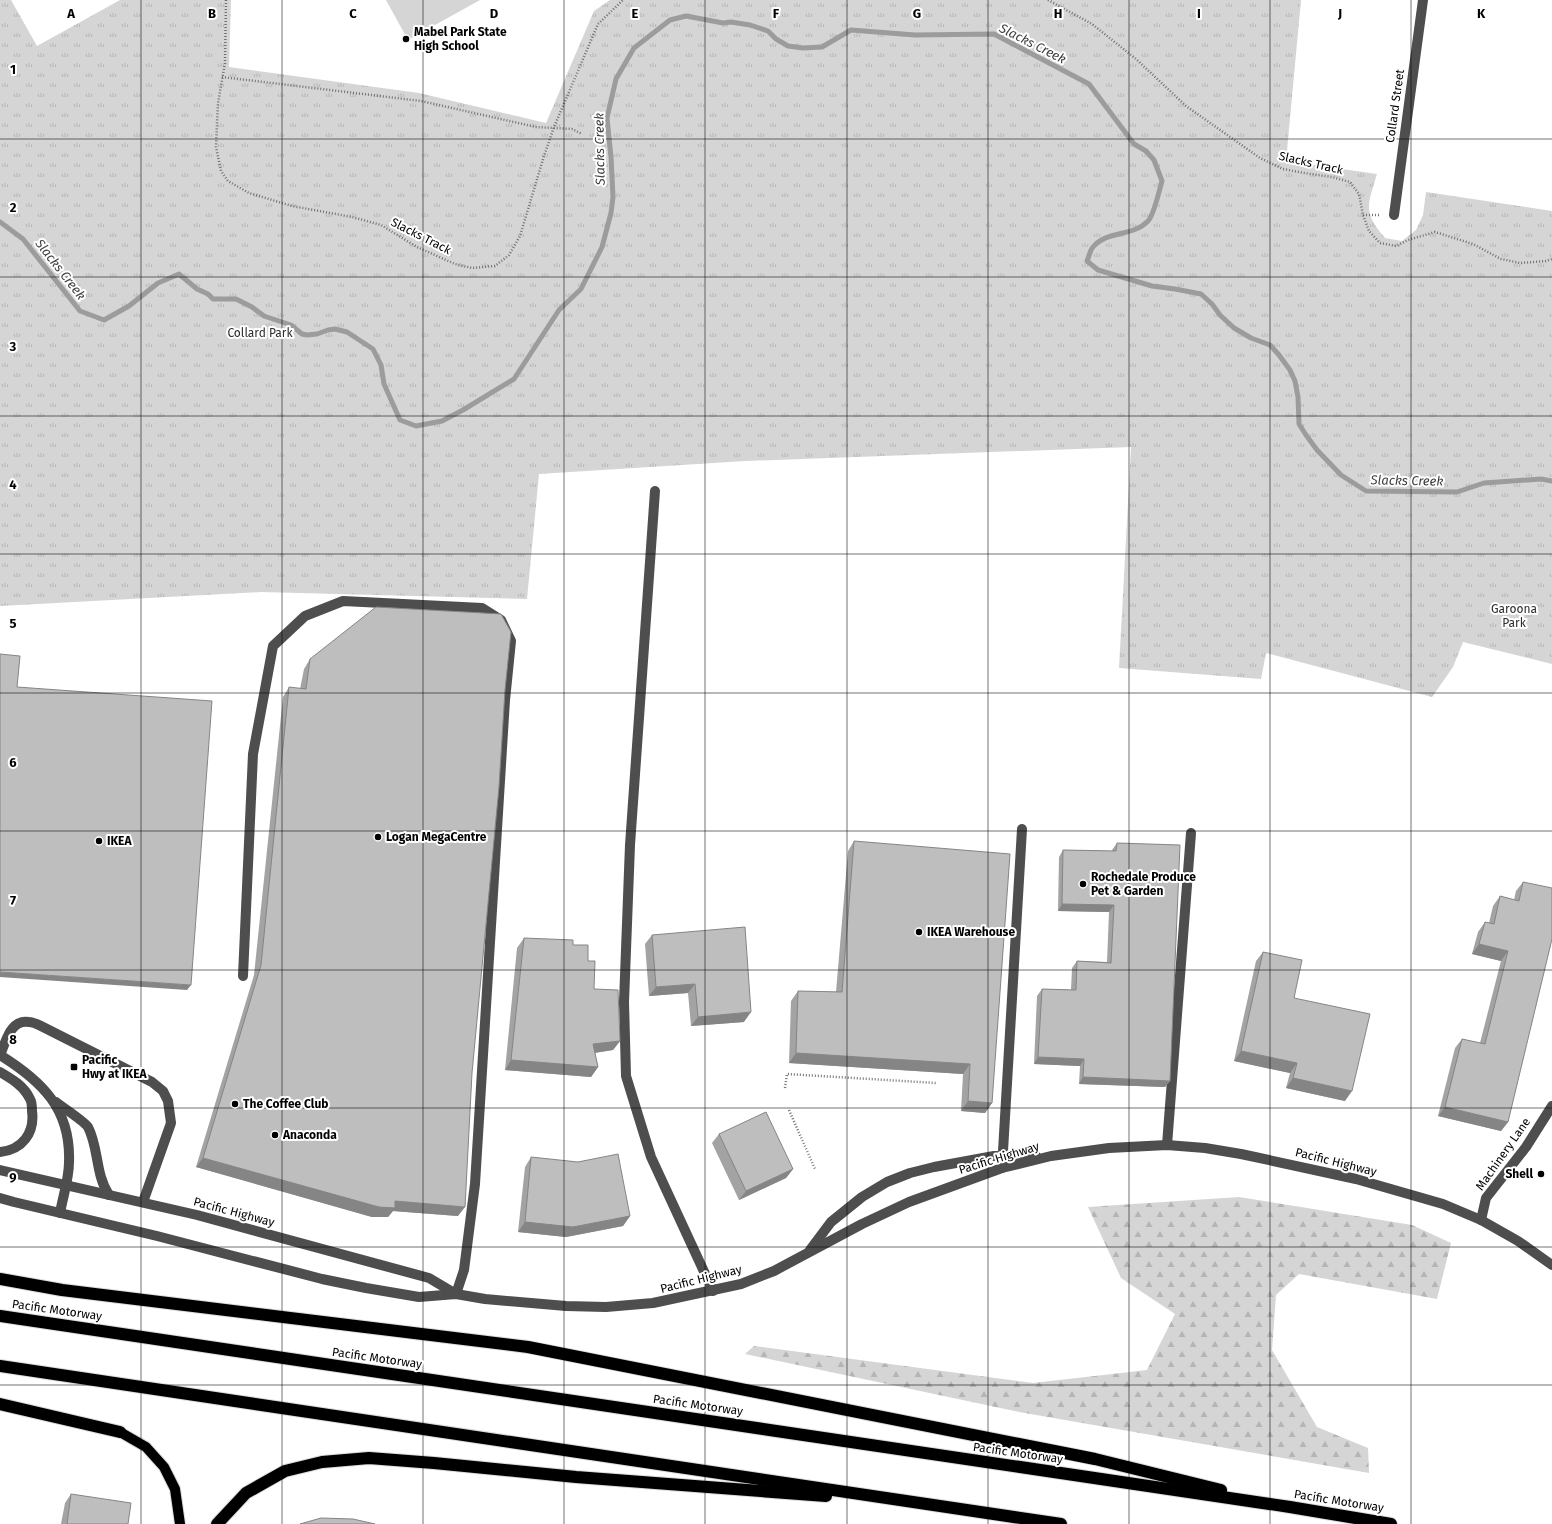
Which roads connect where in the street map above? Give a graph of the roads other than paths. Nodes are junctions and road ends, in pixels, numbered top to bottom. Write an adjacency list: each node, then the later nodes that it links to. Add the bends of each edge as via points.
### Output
1 (1423, 0): 2 (street, Collard Street)
2 (1394, 215)
3 (655, 491): 26 (street, via 630,845 624,1002 626,1076 651,1157)
4 (1022, 829): 13 (street)
5 (1191, 832): 11 (street)
6 (243, 976): 27 (street, via 254,754 273,646 305,616 343,601 482,608 501,620 511,641 505,700 475,1184 464,1270)
7 (0, 1055): 9 (street, via 31,1076); 20 (street, via 11,1029 19,1023 28,1022 41,1026 152,1082 163,1091 168,1101 171,1123)
8 (0, 1072): 12 (street, via 13,1079 31,1100 33,1120 24,1142 11,1151)
9 (52, 1099): 17 (street, via 61,1117 69,1148 70,1163); 18 (street, via 87,1125 101,1179)
10 (1552, 1106): 22 (street, Machinery Lane, via 1526,1147 1486,1198)
11 (1167, 1146): 14 (street, Pacific Highway, via 1109,1148); 22 (street, Pacific Highway, via 1205,1148 1321,1171 1436,1202)
12 (0, 1152)
13 (1003, 1156): 14 (street); 15 (street); 23 (street, via 934,1167 887,1182 862,1197 831,1222)
14 (1051, 1156): 15 (street, Pacific Highway)
15 (1002, 1168): 23 (street, Pacific Highway, via 909,1202)
16 (0, 1170): 17 (street, Pacific Highway)
17 (66, 1185): 18 (street, Pacific Highway); 21 (street)
18 (109, 1195): 20 (street, Pacific Highway)
19 (0, 1198): 21 (street, Pacific Highway)
20 (143, 1202): 27 (street, Pacific Highway, via 429,1278)
21 (60, 1213): 27 (street, Pacific Highway, via 322,1279 419,1296)
22 (1481, 1220): 24 (street, Pacific Highway, via 1518,1241)
23 (807, 1253): 26 (street, Pacific Highway, via 774,1271 741,1284)
24 (1552, 1265)
25 (0, 1279): 33 (highway, via 62,1290 528,1347 1095,1458)
26 (713, 1290): 27 (street, Pacific Highway, via 653,1303 606,1307 485,1299)
27 (456, 1294)
28 (0, 1316): 33 (highway, Pacific Motorway)
29 (0, 1366): 32 (highway)
30 (0, 1404): 31 (highway)
31 (120, 1432): 34 (main road, via 146,1447 164,1467 175,1489)
32 (919, 1502): 35 (highway, via 718,1488 369,1458 322,1462 285,1471 246,1493); 36 (highway)
33 (1290, 1507): 37 (highway, Pacific Motorway)
34 (180, 1524)
35 (217, 1524)
36 (1061, 1524)
37 (1391, 1524)

